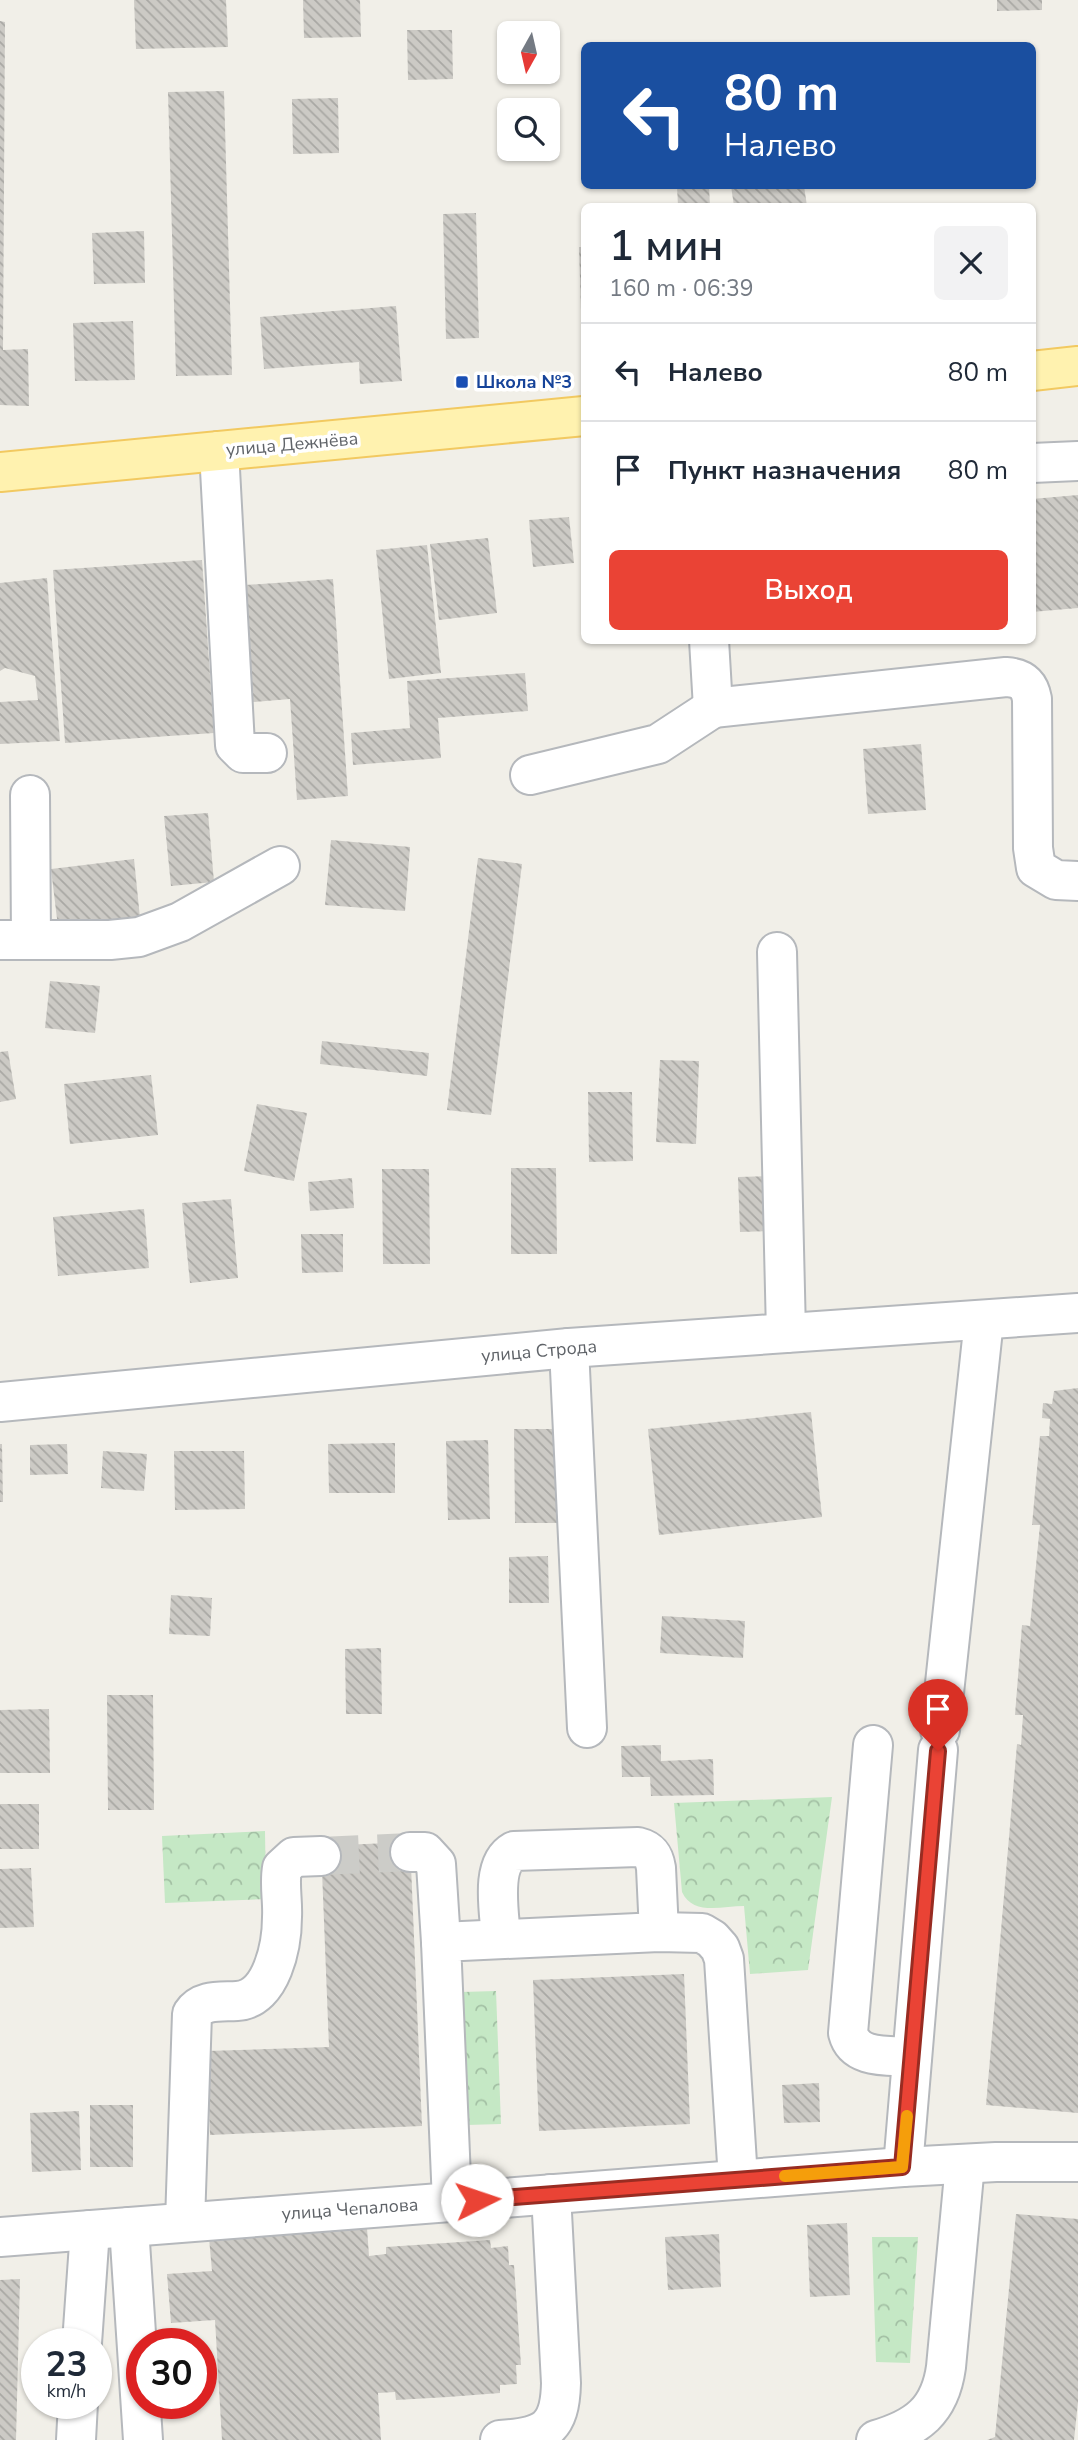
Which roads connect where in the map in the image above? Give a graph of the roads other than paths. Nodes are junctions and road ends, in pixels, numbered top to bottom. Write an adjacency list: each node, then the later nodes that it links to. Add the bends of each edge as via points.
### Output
1 (1078, 366): 2 (main road)
2 (1036, 371)
3 (581, 416): 4 (main road, улица Дежнёва)
4 (219, 451): 7 (main road, улица Дежнёва); 10 (street, via 235,745 243,753)
5 (1078, 461): 6 (street)
6 (1036, 463)
7 (0, 472)
8 (709, 644): 9 (street)
9 (713, 708): 11 (street, via 658,744); 14 (street, via 1019,678 1032,699 1036,868 1056,880)
10 (267, 753)
11 (530, 775)
12 (30, 794): 15 (street)
13 (280, 866): 15 (street, via 180,922 139,937)
14 (1078, 881)
15 (16, 940)
16 (777, 952): 19 (street)
17 (1078, 1313): 18 (street, улица Строда)
18 (985, 1320): 19 (street, улица Строда); 29 (street, via 939,1740)
19 (786, 1333): 20 (street, улица Строда)
20 (569, 1348): 21 (street, улица Строда); 22 (street)
21 (0, 1402)
22 (587, 1728)
23 (873, 1745): 29 (street, via 848,2032 859,2050)
24 (410, 1852): 28 (street, via 425,1852 436,1864)
25 (321, 1856): 36 (street, via 294,1857 282,1868 280,1942 262,1987 242,2001 202,2004 192,2014)
26 (659, 1932): 27 (street); 27 (street, via 655,1859 646,1849 514,1851 503,1860 498,1875); 33 (street, via 702,1933 720,1948 724,1959)
27 (501, 1939): 28 (street)
28 (441, 1942): 35 (street)
29 (912, 2057): 32 (street)
30 (1078, 2162): 31 (street, улица Чепалова)
31 (965, 2164): 32 (street, улица Чепалова); 45 (street, via 940,2394 919,2422)
32 (902, 2167): 33 (street, улица Чепалова)
33 (738, 2179): 34 (street, улица Чепалова)
34 (551, 2194): 35 (street, улица Чепалова); 44 (street, via 560,2408 541,2432)
35 (452, 2202): 36 (street, улица Чепалова)
36 (185, 2222): 37 (street, улица Чепалова)
37 (129, 2227): 38 (street, улица Чепалова); 43 (street)
38 (90, 2230): 39 (street, улица Чепалова); 40 (street)
39 (0, 2237)
40 (83, 2328)
41 (77, 2419): 42 (street)
42 (76, 2440)
43 (143, 2440)
44 (500, 2440)
45 (876, 2440)

